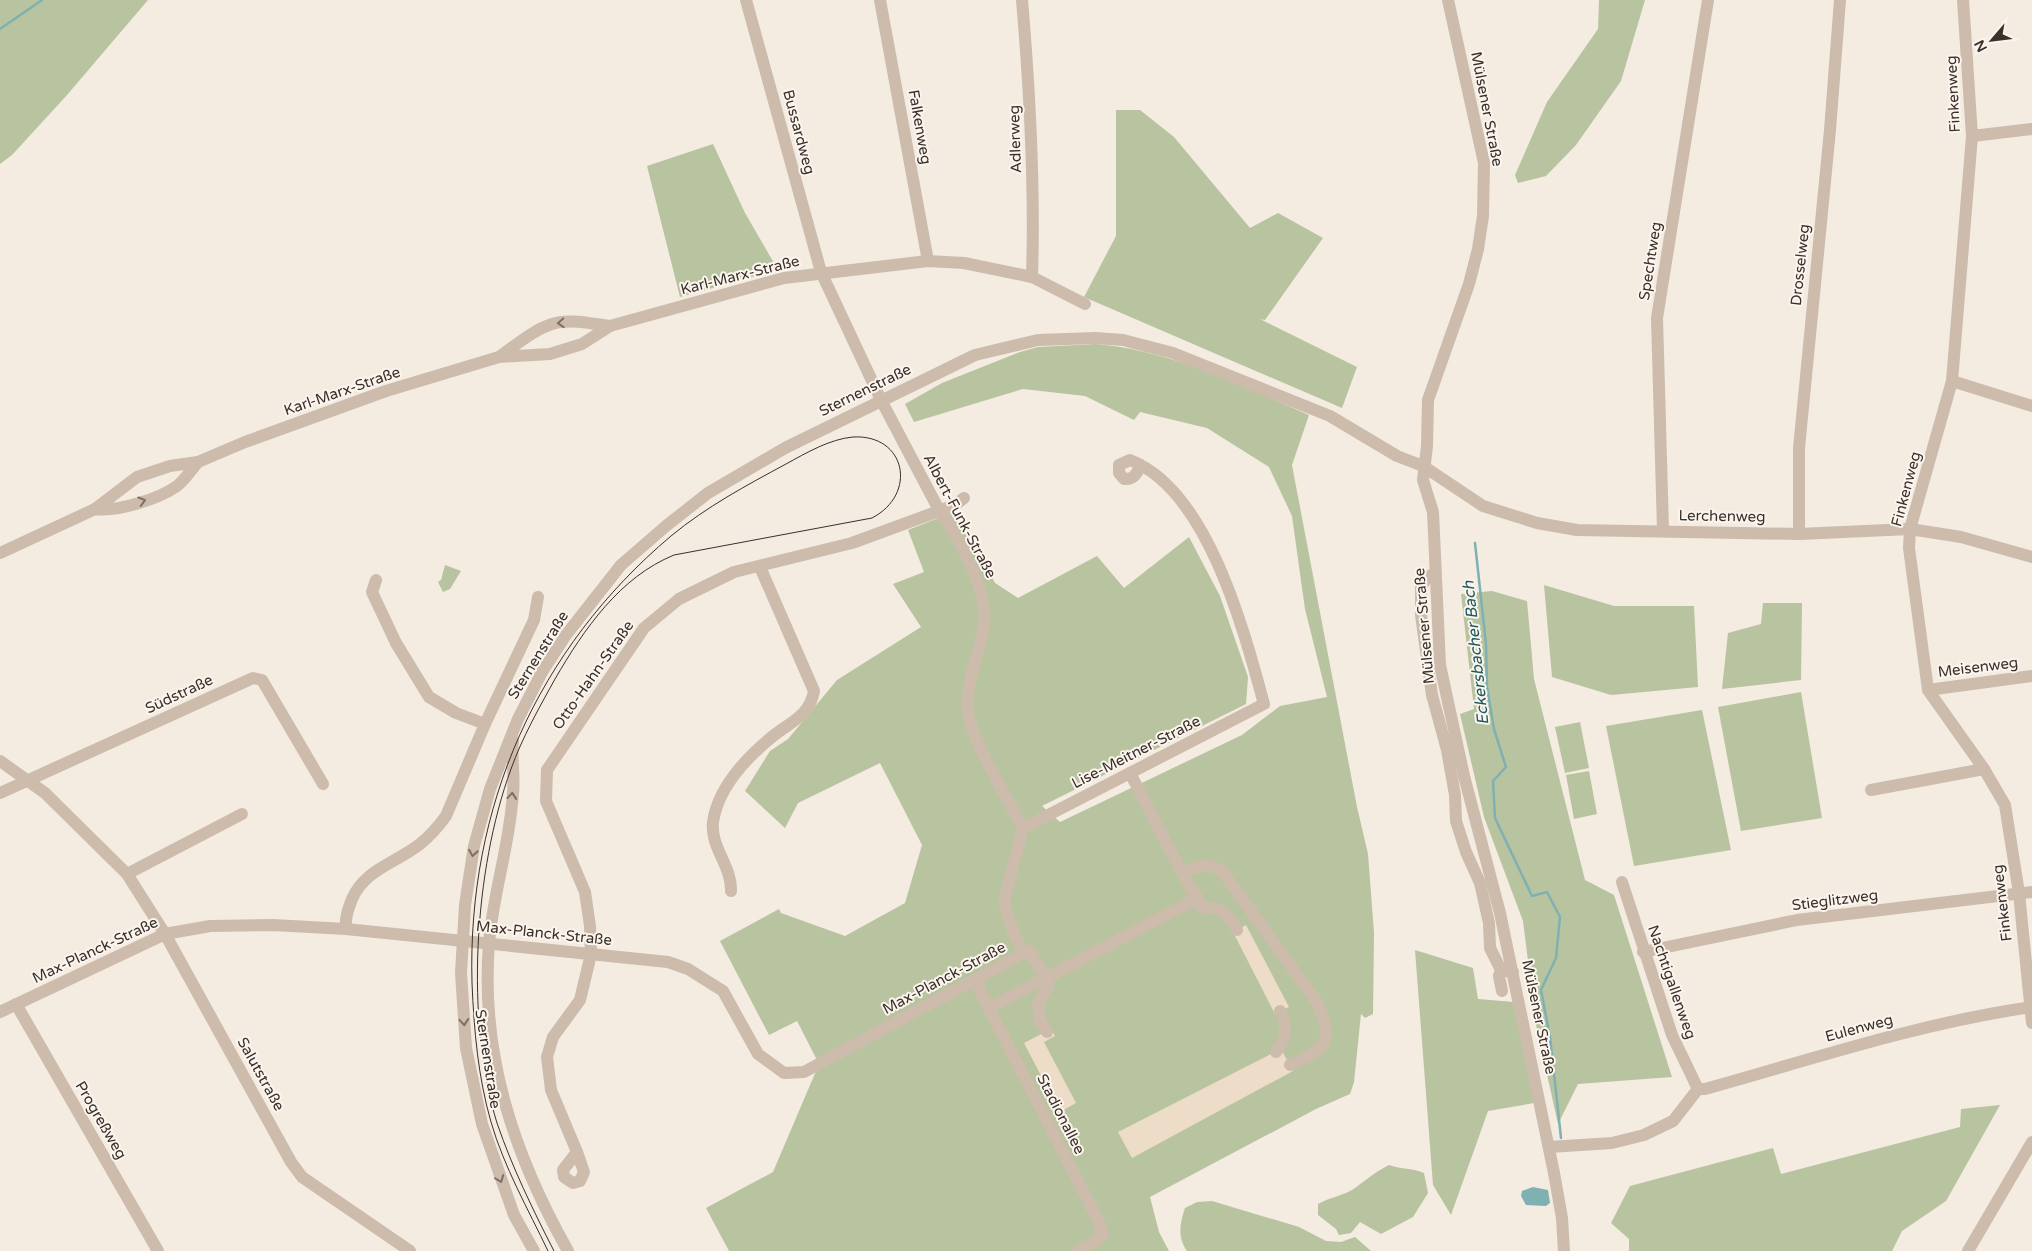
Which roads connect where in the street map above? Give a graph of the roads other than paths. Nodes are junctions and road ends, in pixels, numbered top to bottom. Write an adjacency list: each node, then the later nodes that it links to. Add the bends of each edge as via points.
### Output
1 (746, 0): 11 (street, Bussardweg)
2 (880, 0): 10 (street, Falkenweg)
3 (1022, 0): 12 (street, Adlerweg, via 1030,90 1034,213)
4 (1448, 0): 21 (street, Mülsener Straße, via 1484,163 1485,188 1478,249 1469,284 1428,400)
5 (1708, 0): 26 (street, Spechtweg, via 1657,318)
6 (1840, 0): 27 (street, Drosselweg, via 1799,448)
7 (1964, 0): 9 (street, Finkenweg)
8 (2032, 129): 9 (street)
9 (1972, 136): 16 (street, Finkenweg)
10 (928, 261): 11 (street, Karl-Marx-Straße); 12 (street, Karl-Marx-Straße, via 964,263)
11 (821, 272): 14 (street, Karl-Marx-Straße, via 784,278); 17 (street, Albert-Funk-Straße)
12 (1032, 277): 13 (street, Karl-Marx-Straße)
13 (1086, 304)
14 (610, 326): 15 (street, Karl-Marx-Straße, via 582,344 550,354); 15 (street, Karl-Marx-Straße, one-way to 15, via 553,323)
15 (499, 357): 19 (street, Karl-Marx-Straße, via 386,392)
16 (1952, 381): 18 (street); 25 (street, Finkenweg)
17 (881, 400): 21 (street, Sternenstraße, via 975,355 1038,340 1123,340 1173,353 1330,416 1396,456); 24 (street, Albert-Funk-Straße); 36 (street, Sternenstraße, via 785,448 708,493 621,565 566,635)
18 (2032, 406)
19 (198, 462): 23 (street, Karl-Marx-Straße, via 170,466 137,477); 23 (street, Karl-Marx-Straße, one-way to 19, via 107,511 150,499 177,486)
20 (1141, 465): 40 (street, Lise-Meitner-Straße, via 1171,489 1211,549 1242,625 1264,704)
21 (1423, 466): 26 (street, Lerchenweg, via 1483,506 1537,523 1577,530); 31 (street, Mülsener Straße, via 1423,480 1433,512)
22 (964, 498): 24 (street, Otto-Hahn-Straße, via 955,505)
23 (95, 510): 28 (street, Karl-Marx-Straße)
24 (938, 510): 30 (street, Otto-Hahn-Straße, via 852,543); 46 (street, Albert-Funk-Straße, via 948,523 985,604 984,624 968,694 968,712 979,743)
25 (1910, 529): 27 (street, Lerchenweg); 29 (street, Lerchenweg, via 1961,537); 35 (street, Finkenweg, via 1909,548)
26 (1663, 530): 27 (street, Lerchenweg)
27 (1799, 534)
28 (0, 553)
29 (2032, 557)
30 (760, 567): 50 (street, via 814,690 812,704 803,715 756,750 718,800 713,823 714,838 731,878); 60 (street, Otto-Hahn-Straße, via 734,572 679,599 644,628 547,770 546,801 585,892)
31 (1435, 573): 61 (street, Mülsener Straße, via 1440,665 1464,776 1500,913); 61 (street, via 1427,577 1421,588 1421,615 1432,695 1447,750 1456,821 1480,883 1489,923 1490,948)
32 (376, 580): 37 (street, via 372,592 377,604 428,696 456,713)
33 (538, 597): 37 (street, via 534,620)
34 (2032, 676): 35 (street, Meisenweg)
35 (1928, 690): 39 (street, Finkenweg)
36 (518, 718): 56 (street, Sternenstraße, one-way to 56, via 490,788 474,846); 57 (street, Sternenstraße, one-way to 36, via 497,878 514,792 512,751)
37 (485, 724): 53 (street, via 446,816 437,829 418,845 375,870 357,888 345,917)
38 (0, 761): 41 (street, Salutstraße)
39 (1984, 769): 43 (street); 51 (street, Finkenweg, via 2005,805)
40 (1130, 773): 46 (street, Lise-Meitner-Straße); 47 (street)
41 (27, 782): 42 (street, Südstraße, via 252,678 262,680); 44 (street, Südstraße); 48 (street, Salutstraße, via 45,793)
42 (323, 784)
43 (1872, 790)
44 (0, 793)
45 (242, 814): 48 (street)
46 (1023, 828): 58 (street, via 1004,902 1013,932)
47 (1182, 873): 52 (street); 73 (street, via 1202,865 1222,871 1317,1002 1327,1026 1323,1044)
48 (127, 874): 55 (street, Salutstraße)
49 (1622, 882): 59 (street, Nachtigallenweg)
50 (731, 891)
51 (2026, 892): 59 (street, Stieglitzweg, via 1798,920); 66 (street, Finkenweg)
52 (1198, 898): 54 (street, via 1202,907 1220,909 1228,914); 62 (street)
53 (346, 929): 55 (street, Max-Planck-Straße, via 210,926); 56 (street, Max-Planck-Straße)
54 (1237, 930)
55 (165, 934): 65 (street, Max-Planck-Straße); 79 (street, Salutstraße, via 302,1177)
56 (462, 941): 57 (street, Max-Planck-Straße); 80 (street, Sternenstraße, one-way to 80, via 463,1009 472,1085 498,1173 514,1215)
57 (489, 944): 60 (street, Max-Planck-Straße); 81 (street, Sternenstraße, via 488,1016 507,1116 520,1153)
58 (1027, 952): 62 (street); 63 (street, Max-Planck-Straße)
59 (1643, 952): 74 (street, Nachtigallenweg, via 1672,1035)
60 (591, 954): 63 (street, Max-Planck-Straße, via 668,962 688,970 722,991 758,1054 784,1072 804,1072); 77 (street, Otto-Hahn-Straße, via 580,1000 553,1037 547,1057 551,1090)
61 (1506, 971): 64 (street, via 1499,976); 76 (street, Mülsener Straße)
62 (1045, 980): 67 (street); 71 (street, via 1049,987 1040,999 1039,1012)
63 (975, 981): 67 (street, Stadionallee)
64 (1502, 991)
65 (16, 1004): 69 (street, Max-Planck-Straße); 78 (street, Progreßweg)
66 (2030, 1007): 70 (street, Finkenweg); 74 (street, Eulenweg, via 1848,1046)
67 (989, 1008): 82 (street, Stadionallee, via 1099,1222 1103,1234)
68 (1280, 1011): 72 (street, via 1286,1036)
69 (0, 1012)
70 (2032, 1023)
71 (1047, 1032)
72 (1276, 1052)
73 (1290, 1065)
74 (1698, 1089): 76 (street, via 1673,1121 1644,1135 1612,1143)
75 (2032, 1142): 84 (street)
76 (1549, 1147): 83 (street, Mülsener Straße, via 1562,1218)
77 (577, 1152)
78 (158, 1251)
79 (410, 1251)
80 (534, 1251)
81 (568, 1251)
82 (1078, 1251)
83 (1564, 1251)
84 (1968, 1251)

